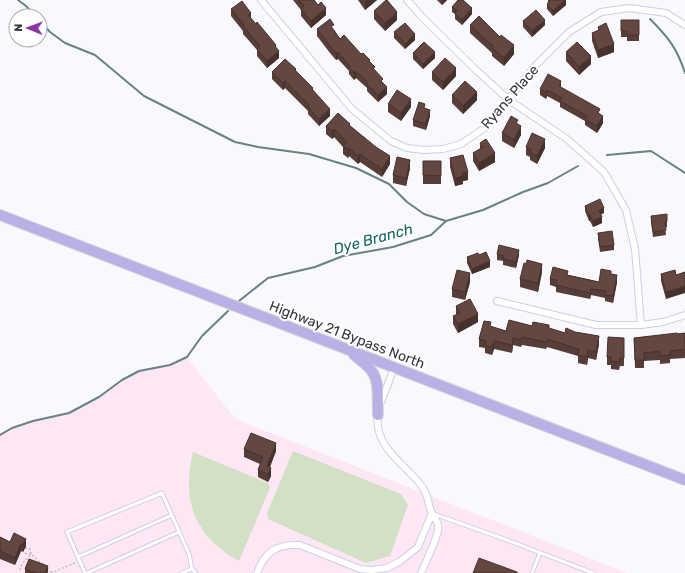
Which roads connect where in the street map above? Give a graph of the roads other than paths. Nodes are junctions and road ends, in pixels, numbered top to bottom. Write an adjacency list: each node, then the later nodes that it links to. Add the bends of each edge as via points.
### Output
1 (261, 0): 4 (street, Ryans Place, via 352,109 391,142 407,148 424,150 443,149 461,144 486,127)
2 (407, 0): 4 (street)
3 (685, 25): 4 (street, Ryans Place, via 666,13 629,8 601,12 569,32 535,66)
4 (508, 100): 8 (street, via 567,140 604,172 626,210 635,249)
5 (0, 215): 9 (main road, Highway 21 Bypass North)
6 (496, 301): 8 (street, via 596,325)
7 (685, 314): 8 (street, via 663,322)
8 (641, 325)
9 (348, 350): 10 (main road, Highway 21 Bypass North); 11 (main road, via 373,371 377,386)
10 (394, 368): 11 (street, via 382,396); 12 (main road, Highway 21 Bypass North)
11 (378, 415): 13 (street, via 379,431 384,445 424,490)
12 (685, 480)
13 (432, 513): 16 (lane); 22 (street, via 418,547 387,568 360,569 300,545 291,544 273,550 264,557); 23 (street, via 438,520 438,530)
14 (172, 515): 15 (lane); 17 (lane); 17 (lane, via 162,493 67,532)
15 (179, 532): 18 (lane, via 189,554); 19 (lane)
16 (540, 553): 24 (lane); 25 (lane)
17 (78, 557): 19 (lane)
18 (192, 569): 20 (lane); 21 (lane)
19 (86, 573)
20 (182, 573)
21 (196, 573)
22 (257, 573)
23 (421, 573)
24 (532, 573)
25 (593, 573)

